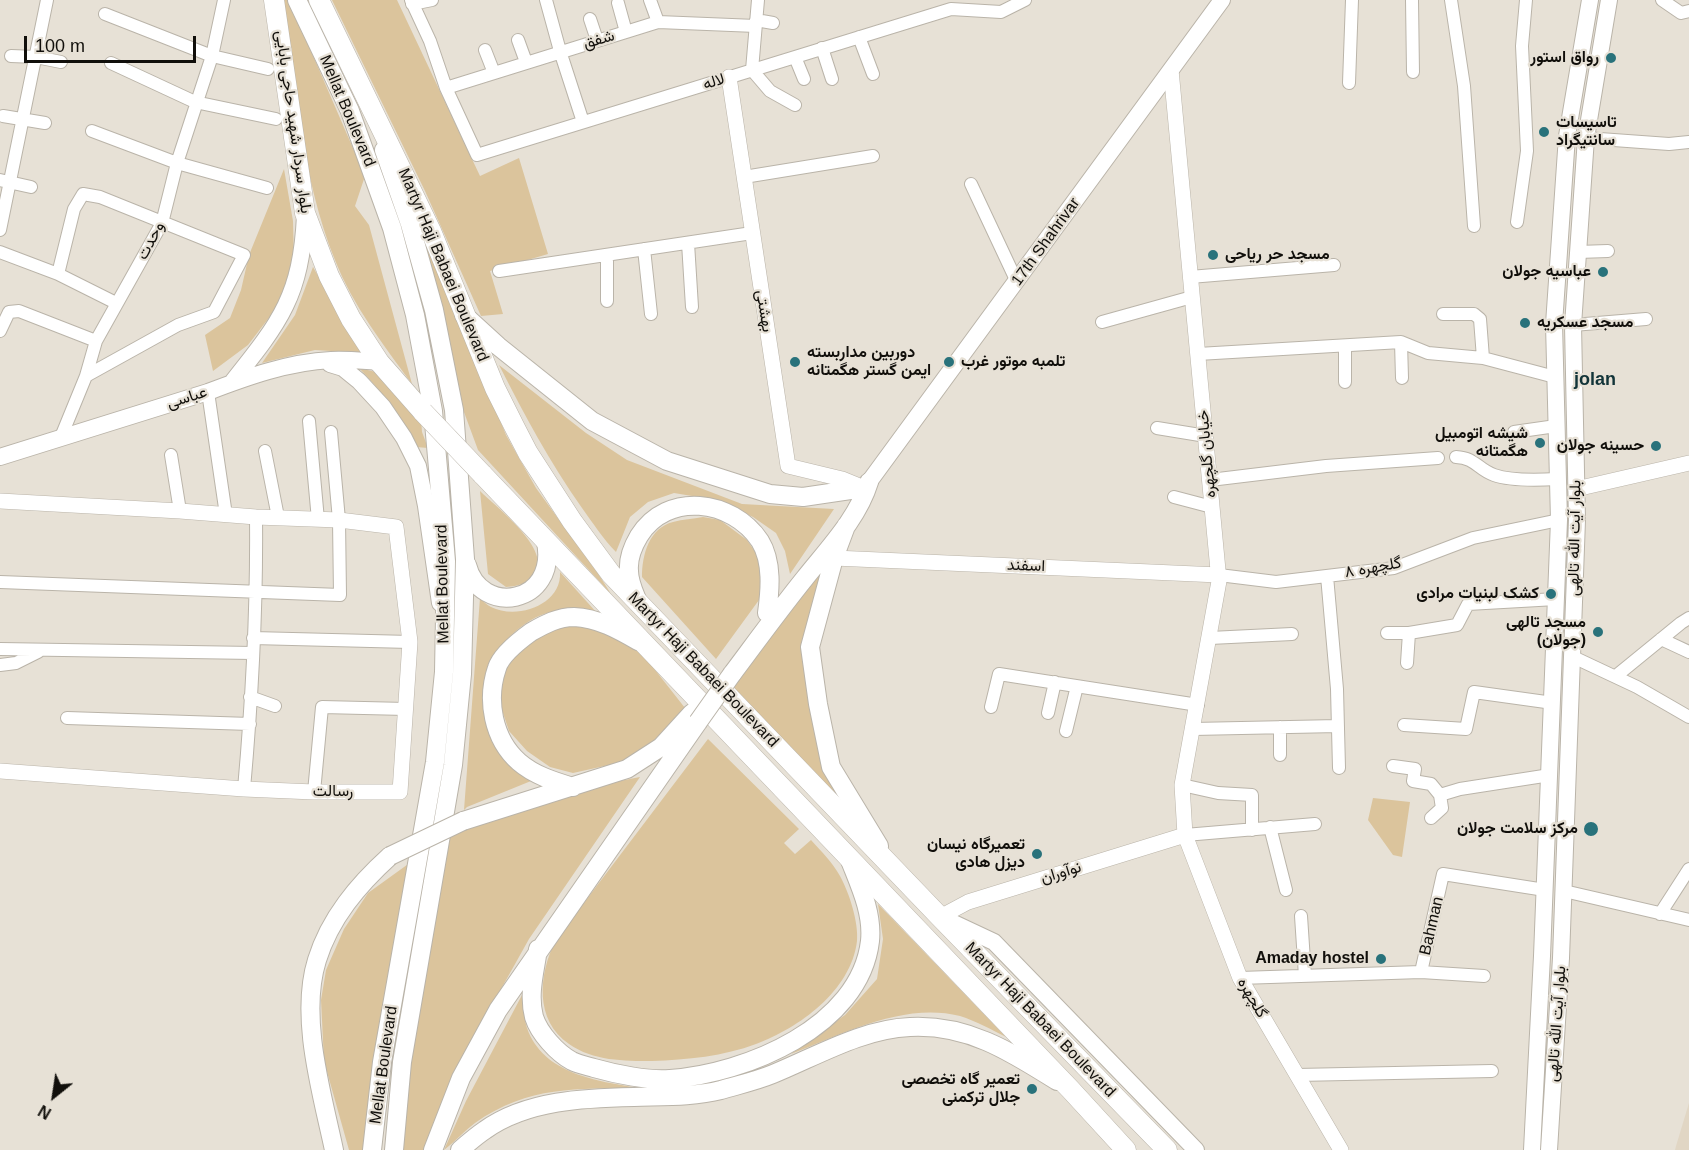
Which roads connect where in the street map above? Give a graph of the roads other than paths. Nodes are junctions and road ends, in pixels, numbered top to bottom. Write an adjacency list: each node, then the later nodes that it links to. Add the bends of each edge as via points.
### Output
1 (47, 0): 37 (street)
2 (274, 0): 71 (highway, بلوار سردار شهید حاجی بابایی)
3 (297, 0): 156 (main road, Mellat Boulevard, via 350,111 392,228 415,315 433,411 446,561)
4 (319, 0): 53 (highway, Mellat Boulevard)
5 (432, 0): 19 (street)
6 (546, 0): 34 (street)
7 (650, 0): 25 (street)
8 (758, 0): 26 (street)
9 (1025, 0): 21 (street, via 1001,12)
10 (1222, 0): 44 (main road, 17th Shahrivar)
11 (1352, 0): 51 (street)
12 (1412, 0): 45 (street)
13 (1451, 0): 74 (street, via 1464,86)
14 (1526, 0): 72 (street, via 1522,46 1527,151)
15 (1590, 0): 97 (main road, بلوار آیت الله تالهی, via 1568,136)
16 (1609, 0): 62 (main road, بلوار آیت الله تالهی)
17 (1662, 0): 22 (street, via 1681,13)
18 (221, 1): 36 (street, وحدت)
19 (411, 2): 52 (street)
20 (618, 3): 28 (street)
21 (948, 4): 29 (street, لاله)
22 (1689, 11)
23 (105, 14): 36 (street)
24 (590, 19): 31 (street)
25 (658, 22): 26 (street, شفق); 28 (street, شفق)
26 (756, 23): 27 (street, شفق); 43 (street)
27 (773, 23)
28 (626, 32): 31 (street, شفق)
29 (860, 37): 32 (street, لاله); 47 (street)
30 (518, 40): 40 (street)
31 (597, 40): 34 (street, شفق)
32 (822, 48): 38 (street, لاله); 50 (street)
33 (485, 50): 46 (street)
34 (560, 51): 40 (street, شفق); 59 (street)
35 (11, 56): 37 (street)
36 (212, 56): 42 (street); 54 (street, وحدت)
37 (36, 57): 39 (street); 58 (street)
38 (795, 57): 43 (street, لاله); 49 (street)
39 (61, 62)
40 (526, 62): 46 (street, شفق)
41 (111, 63): 54 (street)
42 (268, 69)
43 (753, 70): 48 (street, لاله); 55 (street, via 770,91)
44 (1171, 70): 86 (street, خیابان گلچهره); 87 (main road, 17th Shahrivar)
45 (1413, 72)
46 (494, 73): 52 (street, شفق)
47 (873, 74)
48 (729, 77): 59 (street, لاله); 66 (street, بهشتی)
49 (804, 79)
50 (832, 79)
51 (1349, 83)
52 (446, 88): 59 (street, لاله, via 477,155)
53 (367, 100): 94 (highway, Martyr Haji Babaei Boulevard, via 431,231); 144 (main road, Mellat Boulevard, via 410,224 434,310 454,410)
54 (195, 102): 57 (street); 65 (street, وحدت)
55 (795, 105)
56 (3, 116): 58 (street)
57 (276, 118)
58 (23, 119): 60 (street); 67 (street)
59 (583, 122)
60 (45, 123)
61 (92, 131): 65 (street)
62 (1586, 138): 63 (street); 81 (main road, بلوار آیت الله تالهی)
63 (1689, 142)
64 (873, 156): 66 (street)
65 (177, 163): 70 (street); 73 (street, وحدت)
66 (744, 177): 76 (street, بهشتی)
67 (5, 180): 69 (street); 75 (street)
68 (971, 184): 87 (street)
69 (31, 187)
70 (267, 188)
71 (306, 214): 106 (highway, بلوار سردار شهید حاجی بابایی, via 329,276); 110 (main road, via 298,274 284,312)
72 (1517, 222)
73 (162, 223): 85 (street, via 100,197 83,194 74,209); 90 (street, وحدت); 107 (street, via 244,255 214,312 178,325)
74 (1474, 226)
75 (0, 230)
76 (752, 233): 77 (street); 129 (street, بهشتی, via 788,466)
77 (688, 243): 78 (street); 91 (street)
78 (644, 249): 82 (street); 92 (street)
79 (1608, 251): 81 (street)
80 (0, 252): 85 (street)
81 (1578, 252): 98 (main road, بلوار آیت الله تالهی)
82 (607, 255): 84 (street); 89 (street)
83 (1334, 265): 86 (street)
84 (499, 271)
85 (58, 274): 90 (street)
86 (1191, 277): 88 (street, خیابان گلچهره)
87 (1017, 282): 129 (main road, 17th Shahrivar)
88 (1192, 297): 96 (street); 103 (street, خیابان گلچهره)
89 (607, 301)
90 (116, 303): 100 (street, وحدت)
91 (692, 307)
92 (651, 314)
93 (1443, 314): 104 (street, via 1474,314 1480,319)
94 (464, 315): 129 (main road, via 592,421 667,461 770,494 803,497); 150 (highway, Martyr Haji Babaei Boulevard, via 528,453 611,574)
95 (1646, 319): 98 (street)
96 (1102, 322)
97 (1554, 324): 98 (main road); 108 (main road, بلوار آیت الله تالهی)
98 (1573, 325): 130 (main road, بلوار آیت الله تالهی)
99 (0, 331): 100 (street, via 9,312 19,311)
100 (96, 341): 107 (street, وحدت)
101 (1401, 342): 102 (street); 104 (street, via 1428,353); 109 (street)
102 (1345, 346): 103 (street); 111 (street)
103 (1198, 354): 118 (street, خیابان گلچهره)
104 (1483, 358): 108 (street)
105 (320, 361): 106 (main road, عباسی); 110 (main road, عباسی); 156 (main road, via 344,368 360,381 399,430 418,466)
106 (379, 362): 126 (highway, بلوار سردار شهید حاجی بابایی, bridge)
107 (86, 376): 119 (street, وحدت)
108 (1555, 377): 114 (main road, بلوار آیت الله تالهی)
109 (1402, 378)
110 (233, 381): 112 (main road, عباسی)
111 (1345, 382)
112 (208, 392): 119 (main road, عباسی); 135 (street)
113 (309, 421): 138 (street)
114 (1556, 426): 117 (street); 127 (main road, بلوار آیت الله تالهی)
115 (1156, 428): 118 (street)
116 (332, 432): 139 (street)
117 (1514, 432)
118 (1206, 436): 128 (street, خیابان گلچهره)
119 (61, 437): 122 (main road, عباسی)
120 (265, 451): 136 (street)
121 (171, 455): 134 (street)
122 (0, 457)
123 (1456, 457): 127 (street, via 1469,458 1497,477)
124 (1438, 458): 128 (street)
125 (1689, 463): 130 (street)
126 (482, 474): 142 (highway, Martyr Haji Babaei Boulevard)
127 (1557, 479): 140 (main road, بلوار آیت الله تالهی)
128 (1210, 480): 133 (street, خیابان گلچهره)
129 (866, 485): 141 (main road, via 865,494); 151 (main road)
130 (1576, 489): 166 (main road, بلوار آیت الله تالهی, via 1577,520)
131 (1174, 498): 133 (street)
132 (0, 501): 134 (street)
133 (1212, 507): 145 (street, خیابان گلچهره)
134 (180, 511): 135 (street)
135 (226, 515): 137 (street)
136 (278, 517): 137 (street); 138 (street)
137 (256, 518): 148 (street)
138 (318, 520): 139 (street)
139 (339, 520): 148 (street, via 340,596); 160 (street, رسالت, via 396,527)
140 (1558, 520): 146 (street, گلچهره ۸, via 1473,538 1394,568); 149 (main road, بلوار آیت الله تالهی)
141 (846, 526): 143 (main road); 169 (main road)
142 (546, 542): 144 (main road, via 547,570 529,592 516,597 488,593 477,585); 161 (highway, Martyr Haji Babaei Boulevard)
143 (834, 558): 145 (street, اسفند); 206 (main road, via 810,647 818,704 831,767)
144 (465, 559): 225 (main road, Mellat Boulevard, via 462,674 453,765 402,1062)
145 (1219, 575): 146 (street, گلچهره ۸, via 1276,582); 158 (street, خیابان گلچهره)
146 (1327, 576): 185 (street)
147 (0, 582): 148 (street)
148 (257, 591): 157 (street)
149 (1556, 599): 154 (street, via 1468,604 1457,626); 166 (main road, بلوار آیت الله تالهی)
150 (638, 602): 151 (main road, via 628,569 631,552 644,528 675,507 717,508 747,526 760,542 771,587); 206 (highway, Martyr Haji Babaei Boulevard)
151 (767, 614): 169 (main road)
152 (1689, 618): 159 (street)
153 (1387, 633): 154 (street)
154 (1409, 633): 167 (street)
155 (1292, 634): 158 (street)
156 (445, 636): 224 (main road, Mellat Boulevard, via 435,762 382,1062)
157 (253, 638): 160 (street); 165 (street)
158 (1210, 638): 175 (street, خیابان گلچهره)
159 (1660, 639): 164 (street); 170 (street)
160 (410, 642): 178 (street, رسالت)
161 (645, 645): 195 (main road, via 608,625 574,617 549,621 518,641 497,667 491,704 499,737 518,761 546,779); 204 (highway, Martyr Haji Babaei Boulevard)
162 (0, 649): 163 (street)
163 (40, 650): 165 (street); 168 (street, via 16,663)
164 (1689, 652)
165 (253, 653): 173 (street)
166 (1563, 656): 170 (street); 174 (main road, بلوار آیت الله تالهی); 209 (main road, بلوار آیت الله تالهی)
167 (1407, 663)
168 (0, 665)
169 (729, 671): 182 (main road, bridge)
170 (1616, 676): 180 (street)
171 (1055, 682): 172 (street); 177 (street, via 999,674); 179 (street)
172 (1077, 686): 175 (street); 188 (street)
173 (250, 697): 176 (street); 183 (street)
174 (1552, 703): 184 (street, via 1474,692 1466,729); 193 (main road, بلوار آیت الله تالهی)
175 (1198, 705): 187 (street, خیابان گلچهره)
176 (274, 706)
177 (991, 707)
178 (406, 709): 197 (street, رسالت, via 400,792); 197 (street, via 322,707)
179 (1048, 713)
180 (1689, 717)
181 (67, 718): 183 (street)
182 (695, 718): 195 (main road, via 627,769); 214 (main road)
183 (250, 724): 196 (street)
184 (1404, 725)
185 (1338, 726): 186 (street); 191 (street)
186 (1280, 727): 187 (street); 189 (street)
187 (1193, 729): 194 (street, خیابان گلچهره)
188 (1066, 732)
189 (1280, 755)
190 (1392, 766): 198 (street, via 1415,769 1413,781 1431,784)
191 (1339, 768)
192 (0, 771): 196 (street, رسالت)
193 (1550, 775): 198 (street); 208 (main road, بلوار آیت الله تالهی)
194 (1182, 785): 202 (street, via 1252,795); 203 (street, خیابان گلچهره)
195 (573, 787): 223 (main road, bridge, via 463,821 390,856 364,880 339,912 317,960 310,1004 315,1060)
196 (244, 789): 197 (street, رسالت)
197 (314, 792)
198 (1440, 795): 199 (street, via 1442,808)
199 (1431, 818)
200 (1315, 824): 201 (street)
201 (1270, 827): 202 (street); 207 (street)
202 (1252, 830): 203 (street)
203 (1185, 835): 212 (street, نوآوران, via 968,902); 218 (street, گلچهره)
204 (849, 858): 214 (main road, via 869,912 870,941 860,976 841,1003 808,1032 769,1055 723,1071 669,1079 613,1073 572,1061 551,1044 534,1018 531,996); 221 (highway, Martyr Haji Babaei Boulevard)
205 (1689, 869): 210 (street)
206 (897, 872): 212 (highway, Martyr Haji Babaei Boulevard)
207 (1286, 890)
208 (1545, 890): 215 (street, Bahman, via 1443,874); 231 (main road, بلوار آیت الله تالهی)
209 (1564, 891): 210 (street); 232 (main road, بلوار آیت الله تالهی)
210 (1660, 914): 213 (street)
211 (1301, 916): 216 (street)
212 (940, 917): 222 (main road, via 994,942); 229 (highway, Martyr Haji Babaei Boulevard)
213 (1689, 920)
214 (538, 949): 226 (main road, via 498,1010 461,1078)
215 (1421, 972): 216 (street, Bahman); 217 (street)
216 (1305, 976): 218 (street, Bahman)
217 (1484, 976)
218 (1240, 978): 220 (street, گلچهره)
219 (1492, 1071): 220 (street)
220 (1297, 1075): 230 (street, گلچهره)
221 (1070, 1089): 227 (main road, via 1004,1048 959,1030 910,1027 871,1034 771,1075 718,1090 560,1102 522,1112 486,1129); 228 (highway, Martyr Haji Babaei Boulevard)
222 (1188, 1148)
223 (334, 1150)
224 (372, 1150)
225 (394, 1150)
226 (433, 1150)
227 (460, 1150)
228 (1126, 1150)
229 (1167, 1150)
230 (1341, 1150)
231 (1532, 1150)
232 (1549, 1150)

